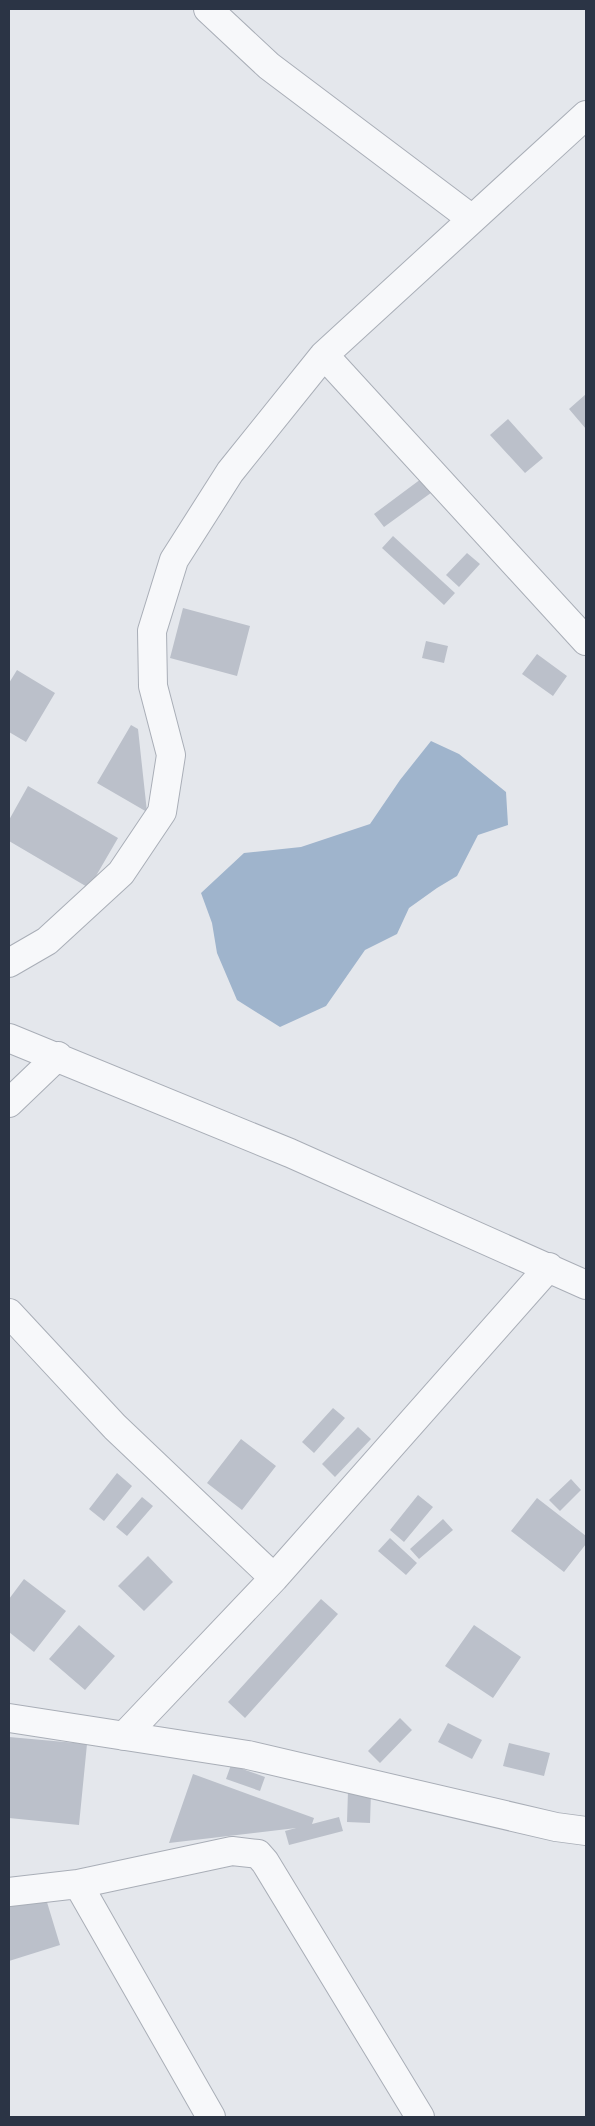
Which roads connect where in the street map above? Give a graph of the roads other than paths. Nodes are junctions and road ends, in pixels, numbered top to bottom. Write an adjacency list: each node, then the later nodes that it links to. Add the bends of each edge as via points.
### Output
1 (208, 9): 3 (street, via 269,66)
2 (586, 115): 3 (street)
3 (472, 220): 4 (street)
4 (324, 355): 5 (street); 6 (street, via 230,472 174,560 152,631 153,686 171,755 162,812 121,872 47,941)
5 (586, 641)
6 (9, 963)
7 (9, 1038): 8 (street)
8 (58, 1056): 9 (street); 10 (street)
9 (9, 1103)
10 (549, 1267): 11 (street); 13 (street)
11 (586, 1285)
12 (9, 1313): 13 (street, via 115,1427)
13 (274, 1578): 15 (street)
14 (9, 1718): 15 (street)
15 (124, 1736): 16 (street, via 248,1755 556,1827)
16 (586, 1831)
17 (78, 1884): 18 (street); 19 (street); 20 (street, via 232,1852 258,1854 266,1862)
18 (9, 1892)
19 (210, 2117)
20 (420, 2117)

